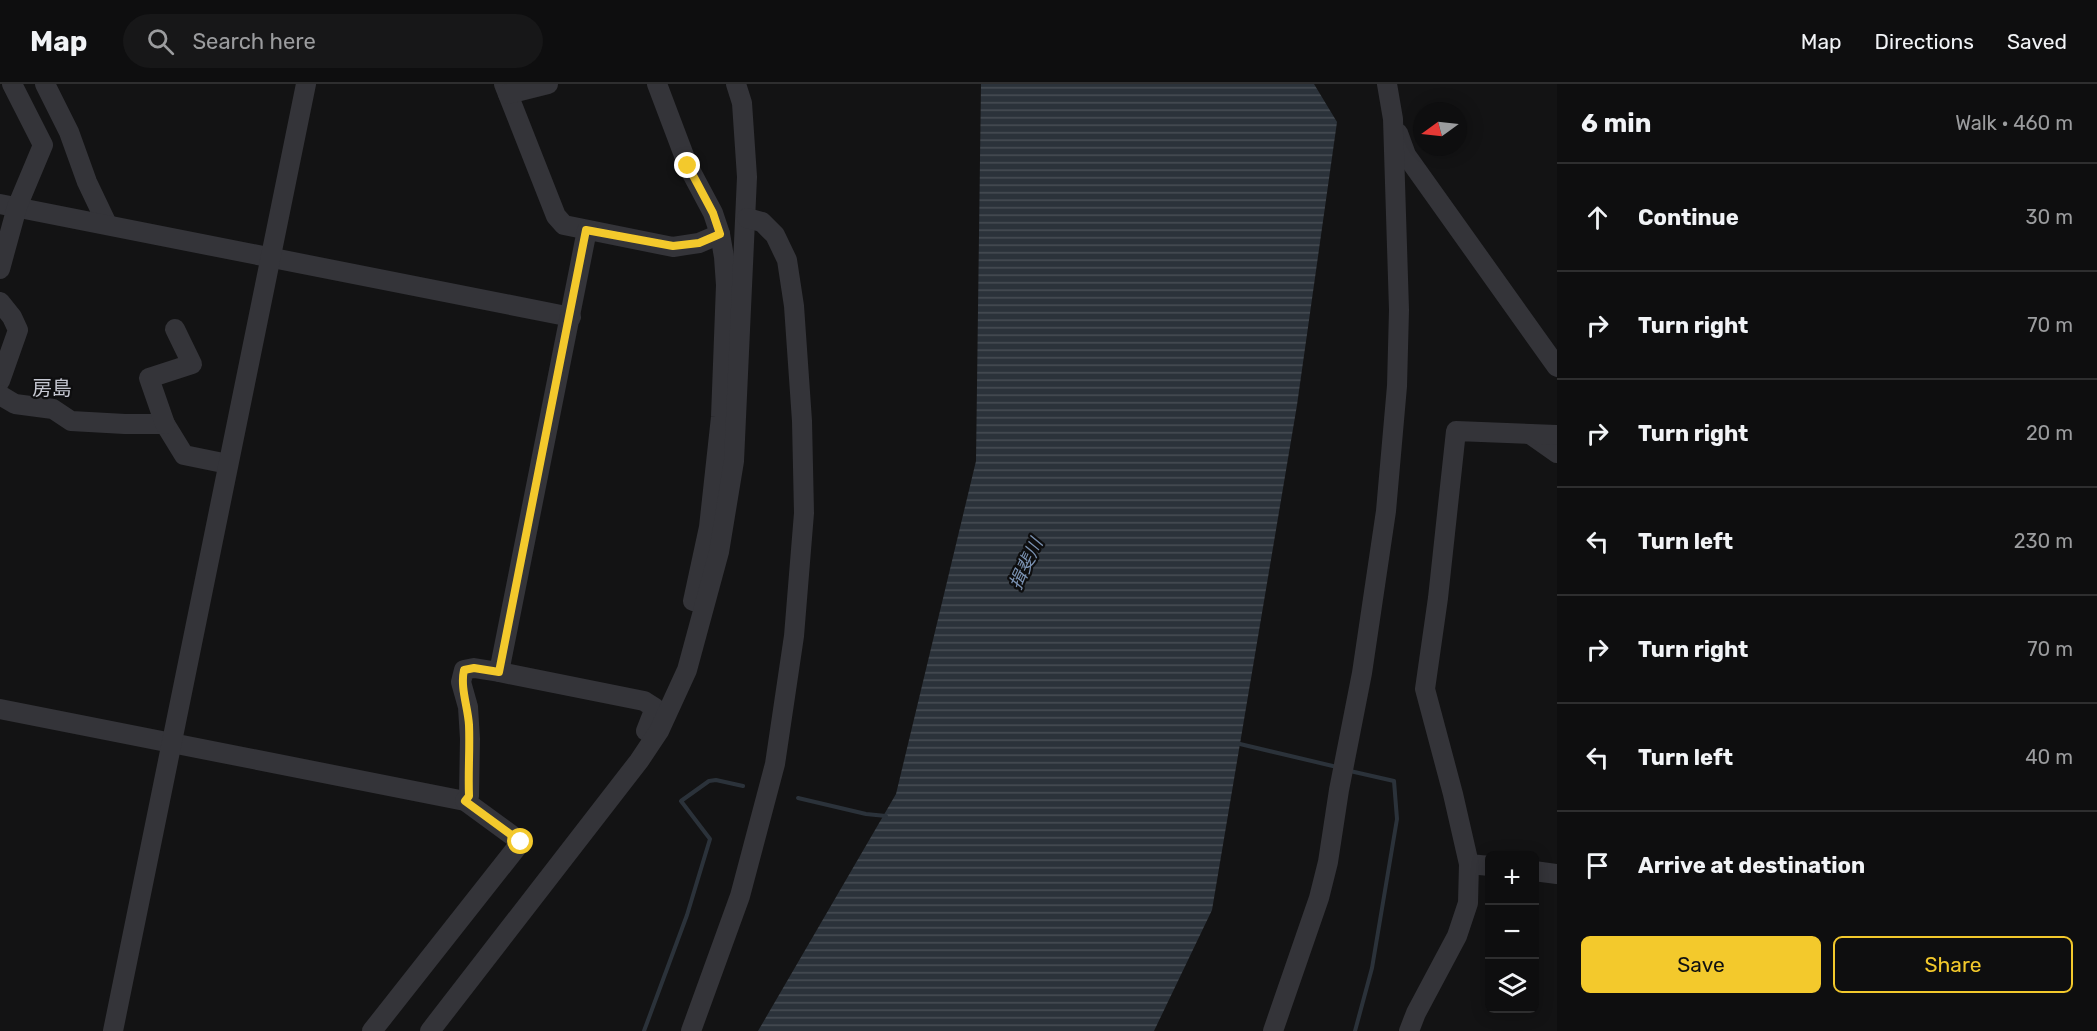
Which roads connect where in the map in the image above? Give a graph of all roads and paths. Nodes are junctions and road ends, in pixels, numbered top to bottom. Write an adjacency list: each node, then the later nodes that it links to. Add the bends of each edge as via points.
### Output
1 (12, 84): 10 (street, via 43,145)
2 (45, 84): 12 (street)
3 (306, 84): 15 (street)
4 (548, 84): 8 (street)
5 (657, 84): 14 (street, via 688,166)
6 (736, 84): 11 (street, via 742,103)
7 (1387, 84): 9 (street)
8 (506, 89): 13 (street, via 556,216 564,225)
9 (1393, 119): 20 (street, via 1406,155); 42 (street, via 1399,310 1386,511 1328,862)
10 (9, 205): 12 (street); 16 (street)
11 (747, 218): 32 (street, via 734,461 719,552 687,670 659,731); 41 (street, via 762,222 775,235 787,260 802,421 804,513 794,636 775,764 740,896)
12 (107, 224): 15 (street)
13 (586, 230): 14 (street, via 673,246 699,243); 18 (street)
14 (720, 234): 29 (street, via 726,285 721,417 709,527 690,615 670,679)
15 (269, 258): 18 (street); 27 (street)
16 (0, 269)
17 (0, 302): 21 (street, via 18,330)
18 (570, 317): 28 (street)
19 (176, 329): 23 (street, via 192,364 149,378)
20 (1557, 367)
21 (0, 381)
22 (0, 395): 23 (street, via 15,404 53,409 71,420)
23 (165, 424): 27 (street, via 184,455)
24 (1530, 434): 25 (street); 26 (street); 34 (street, via 1456,431 1425,689)
25 (1557, 435)
26 (1557, 453)
27 (228, 464): 31 (street)
28 (499, 672): 29 (street, via 644,701); 33 (street, via 464,670 461,682 468,707 470,739 469,796)
29 (656, 708): 32 (street, via 636,753)
30 (0, 709): 31 (street)
31 (173, 742): 33 (street); 38 (street)
32 (639, 760): 40 (street)
33 (465, 801): 39 (street, via 521,842)
34 (1469, 864): 35 (street); 43 (street, via 1468,903 1457,936)
35 (1485, 866)
36 (1539, 872): 37 (street)
37 (1557, 874)
38 (113, 1031)
39 (372, 1031)
40 (430, 1031)
41 (691, 1031)
42 (1273, 1031)
43 (1409, 1031)

